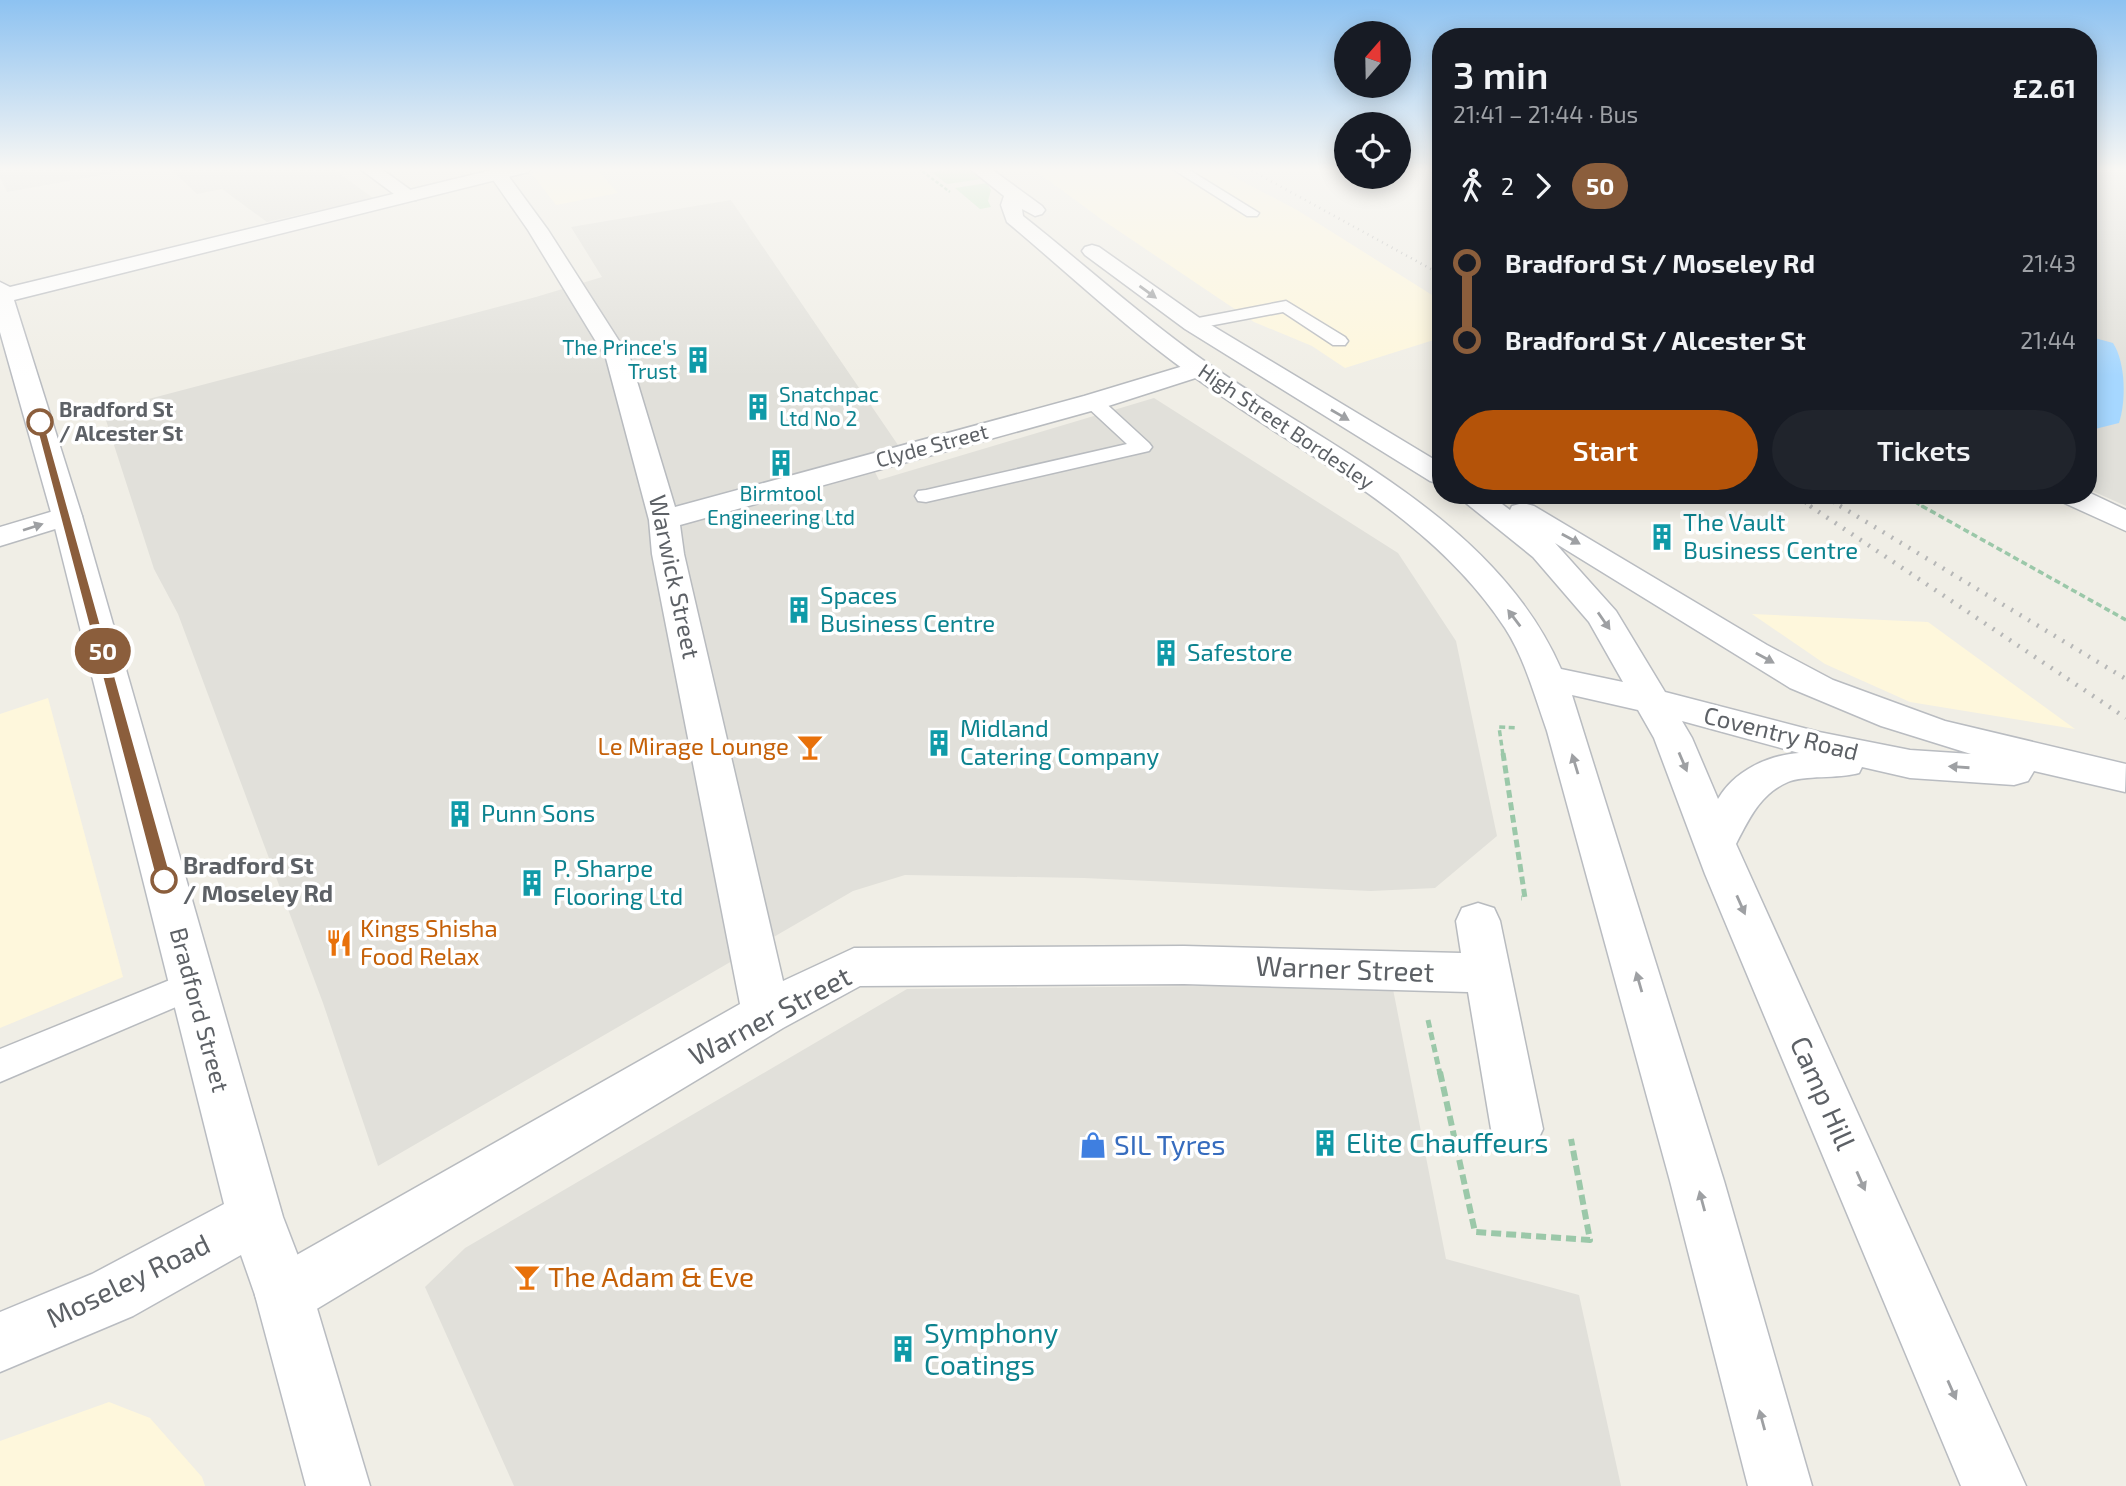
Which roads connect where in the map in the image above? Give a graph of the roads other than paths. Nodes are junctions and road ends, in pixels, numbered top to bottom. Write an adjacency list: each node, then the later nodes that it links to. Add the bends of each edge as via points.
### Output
1 (240, 237): 5 (street)
2 (543, 237): 16 (street, Warwick Street, via 618,358)
3 (1038, 237): 8 (street, High Street Bordesley)
4 (1074, 237): 6 (street, High Street Bordesley, one-way to 6)
5 (1, 294): 15 (street, Bradford Street)
6 (1194, 324): 7 (lane, via 1286,306); 10 (street, High Street Bordesley, one-way to 10)
7 (1339, 341)
8 (1199, 369): 9 (street, Clyde Street); 19 (street, High Street Bordesley, one-way to 8, via 1521,625 1478,571 1431,527 1353,469)
9 (1093, 402): 11 (lane, via 1142,447); 16 (street, Clyde Street)
10 (1432, 469)
11 (926, 496)
12 (1483, 504): 20 (street, one-way to 20, via 1544,550 1604,618)
13 (1506, 504): 22 (street, one-way to 22, via 1818,687 1907,723)
14 (2089, 504): 17 (street)
15 (67, 516): 18 (street, one-way to 15); 26 (street, Bradford Street)
16 (664, 520): 27 (street, Warwick Street)
17 (2126, 522)
18 (0, 537)
19 (1547, 678): 20 (street, Coventry Road); 34 (street, one-way to 19, via 1619,913)
20 (1653, 701): 21 (street, Coventry Road); 23 (street, Camp Hill, one-way to 23)
21 (1910, 764): 22 (street, Coventry Road, one-way to 21); 23 (street, Coventry Road, via 1779,768 1739,797)
22 (2126, 779)
23 (1716, 842): 35 (street, Camp Hill, one-way to 35)
24 (1495, 909): 25 (street)
25 (1486, 973): 27 (street, Warner Street, via 1184,965 854,967); 29 (street)
26 (192, 985): 28 (lane); 30 (street, Bradford Street)
27 (766, 1013): 31 (street, Warner Street)
28 (0, 1066)
29 (1517, 1129)
30 (255, 1217): 31 (street, Bradford Street); 32 (street, Moseley Road, via 112,1295)
31 (284, 1295): 33 (street, Bradford Street)
32 (0, 1342)
33 (338, 1486)
34 (1780, 1486)
35 (1994, 1486)

